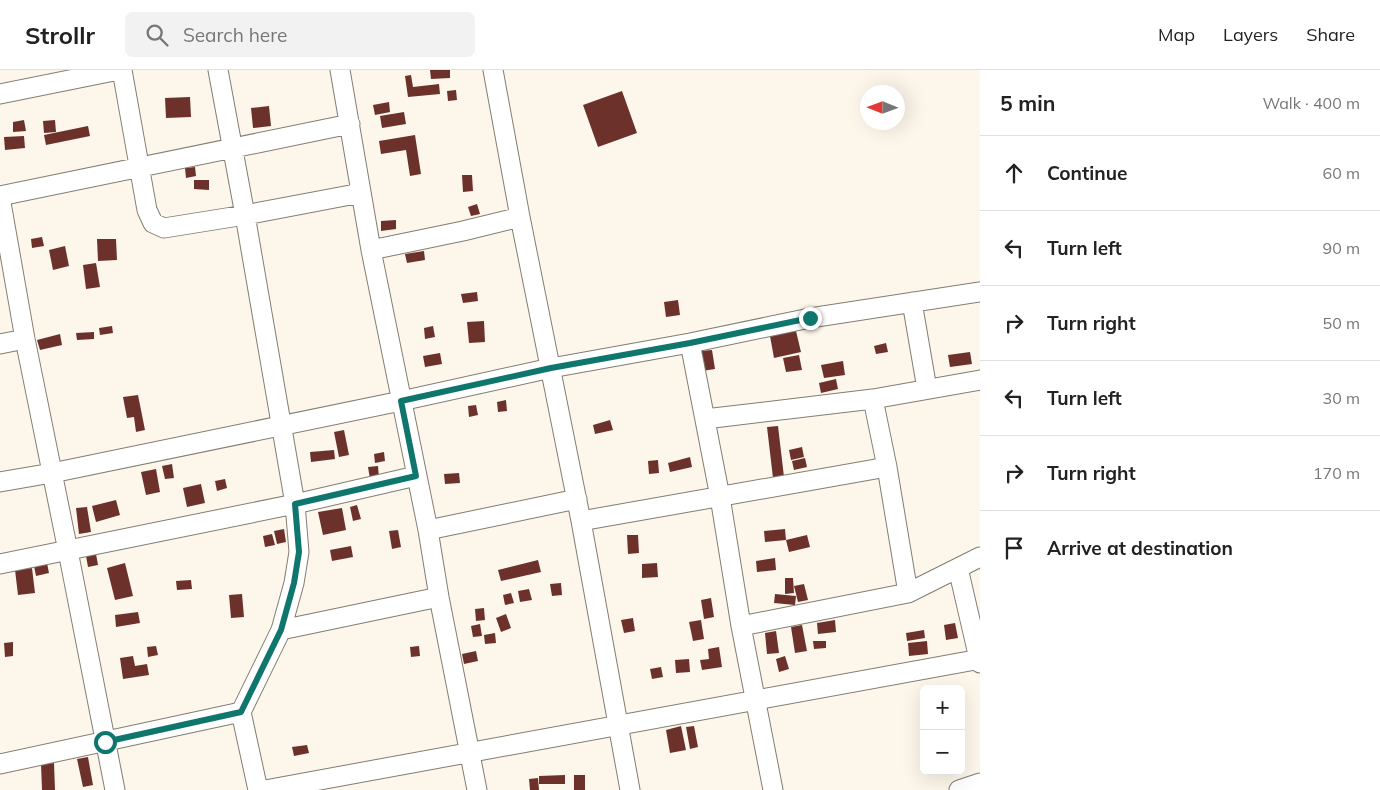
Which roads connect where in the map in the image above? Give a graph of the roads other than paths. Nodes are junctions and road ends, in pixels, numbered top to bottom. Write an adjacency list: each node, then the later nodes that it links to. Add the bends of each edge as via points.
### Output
1 (121, 70): 5 (street); 8 (street)
2 (218, 70): 7 (street)
3 (340, 70): 6 (street)
4 (494, 70): 12 (street)
5 (0, 94)
6 (350, 124): 7 (street); 9 (street)
7 (232, 147): 8 (street); 11 (street)
8 (140, 167): 10 (street); 11 (street, via 147,210 154,223 164,228)
9 (361, 193): 11 (street); 13 (street)
10 (0, 196): 16 (street)
11 (245, 215): 25 (street)
12 (520, 217): 13 (street); 19 (street)
13 (371, 250): 23 (street)
14 (980, 292): 15 (street)
15 (912, 302): 17 (street, via 810,318); 21 (street)
16 (25, 339): 18 (street); 27 (street)
17 (690, 343): 19 (street); 24 (street)
18 (0, 344)
19 (551, 368): 23 (street); 31 (street)
20 (980, 380): 21 (street)
21 (927, 389): 22 (street)
22 (873, 399): 24 (street); 26 (street)
23 (401, 401): 25 (street); 28 (street)
24 (705, 419): 30 (street)
25 (280, 425): 27 (street); 32 (street)
26 (887, 467): 30 (street); 39 (street)
27 (52, 473): 29 (street); 35 (street)
28 (416, 476): 32 (street); 34 (street)
29 (0, 482)
30 (720, 497): 33 (street); 41 (street)
31 (577, 499): 33 (street); 34 (street)
32 (295, 504): 35 (street); 42 (street, via 299,552)
33 (581, 521): 46 (street)
34 (428, 530): 40 (street)
35 (68, 551): 37 (street); 47 (street)
36 (980, 558): 38 (street)
37 (0, 564)
38 (958, 568): 39 (street); 43 (street)
39 (908, 593): 41 (street)
40 (439, 598): 42 (street); 48 (street)
41 (741, 626): 44 (street)
42 (281, 630): 45 (street)
43 (980, 661): 44 (street)
44 (756, 700): 46 (street); 56 (street)
45 (241, 712): 47 (street); 52 (street)
46 (618, 726): 48 (street); 55 (street)
47 (105, 742): 49 (street); 51 (street)
48 (469, 752): 53 (street); 54 (street)
49 (0, 764)
50 (980, 783): 57 (street)
51 (114, 790)
52 (258, 790)
53 (266, 790)
54 (477, 790)
55 (630, 790)
56 (773, 790)
57 (959, 790)

